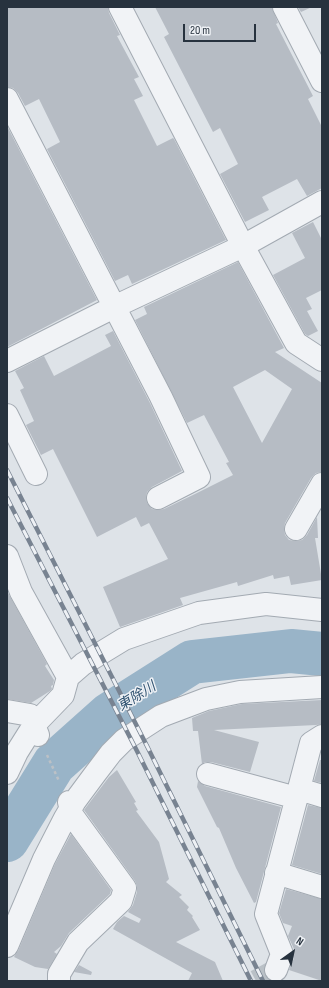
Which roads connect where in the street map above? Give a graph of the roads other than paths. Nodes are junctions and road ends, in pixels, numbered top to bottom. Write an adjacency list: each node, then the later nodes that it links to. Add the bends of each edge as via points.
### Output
1 (120, 7): 6 (street)
2 (284, 7): 3 (street)
3 (322, 81)
4 (7, 99): 7 (street)
5 (322, 202): 6 (street)
6 (243, 246): 7 (street); 8 (street, via 296,343)
7 (114, 307): 9 (street); 13 (street, via 199,477)
8 (322, 360)
9 (7, 361)
10 (7, 415): 11 (street)
11 (36, 474)
12 (322, 484): 14 (street)
13 (158, 498)
14 (296, 529)
15 (7, 556): 17 (street, via 21,592)
16 (322, 610): 17 (street, via 266,604 199,613 124,639 83,664)
17 (68, 678): 20 (street, via 63,695)
18 (322, 687): 26 (street, via 240,692 206,699 161,716 124,740)
19 (7, 711): 20 (street, via 30,715)
20 (36, 730): 22 (street, via 17,752)
21 (322, 736): 24 (street, via 311,743)
22 (7, 773)
23 (208, 774): 24 (street)
24 (298, 793): 25 (street); 27 (street)
25 (322, 796)
26 (70, 805): 29 (street); 31 (street, via 72,815 125,888 121,901 78,942 59,974)
27 (276, 873): 28 (street); 30 (street, via 266,914 282,954)
28 (322, 887)
29 (7, 946)
30 (276, 970)
31 (59, 981)

